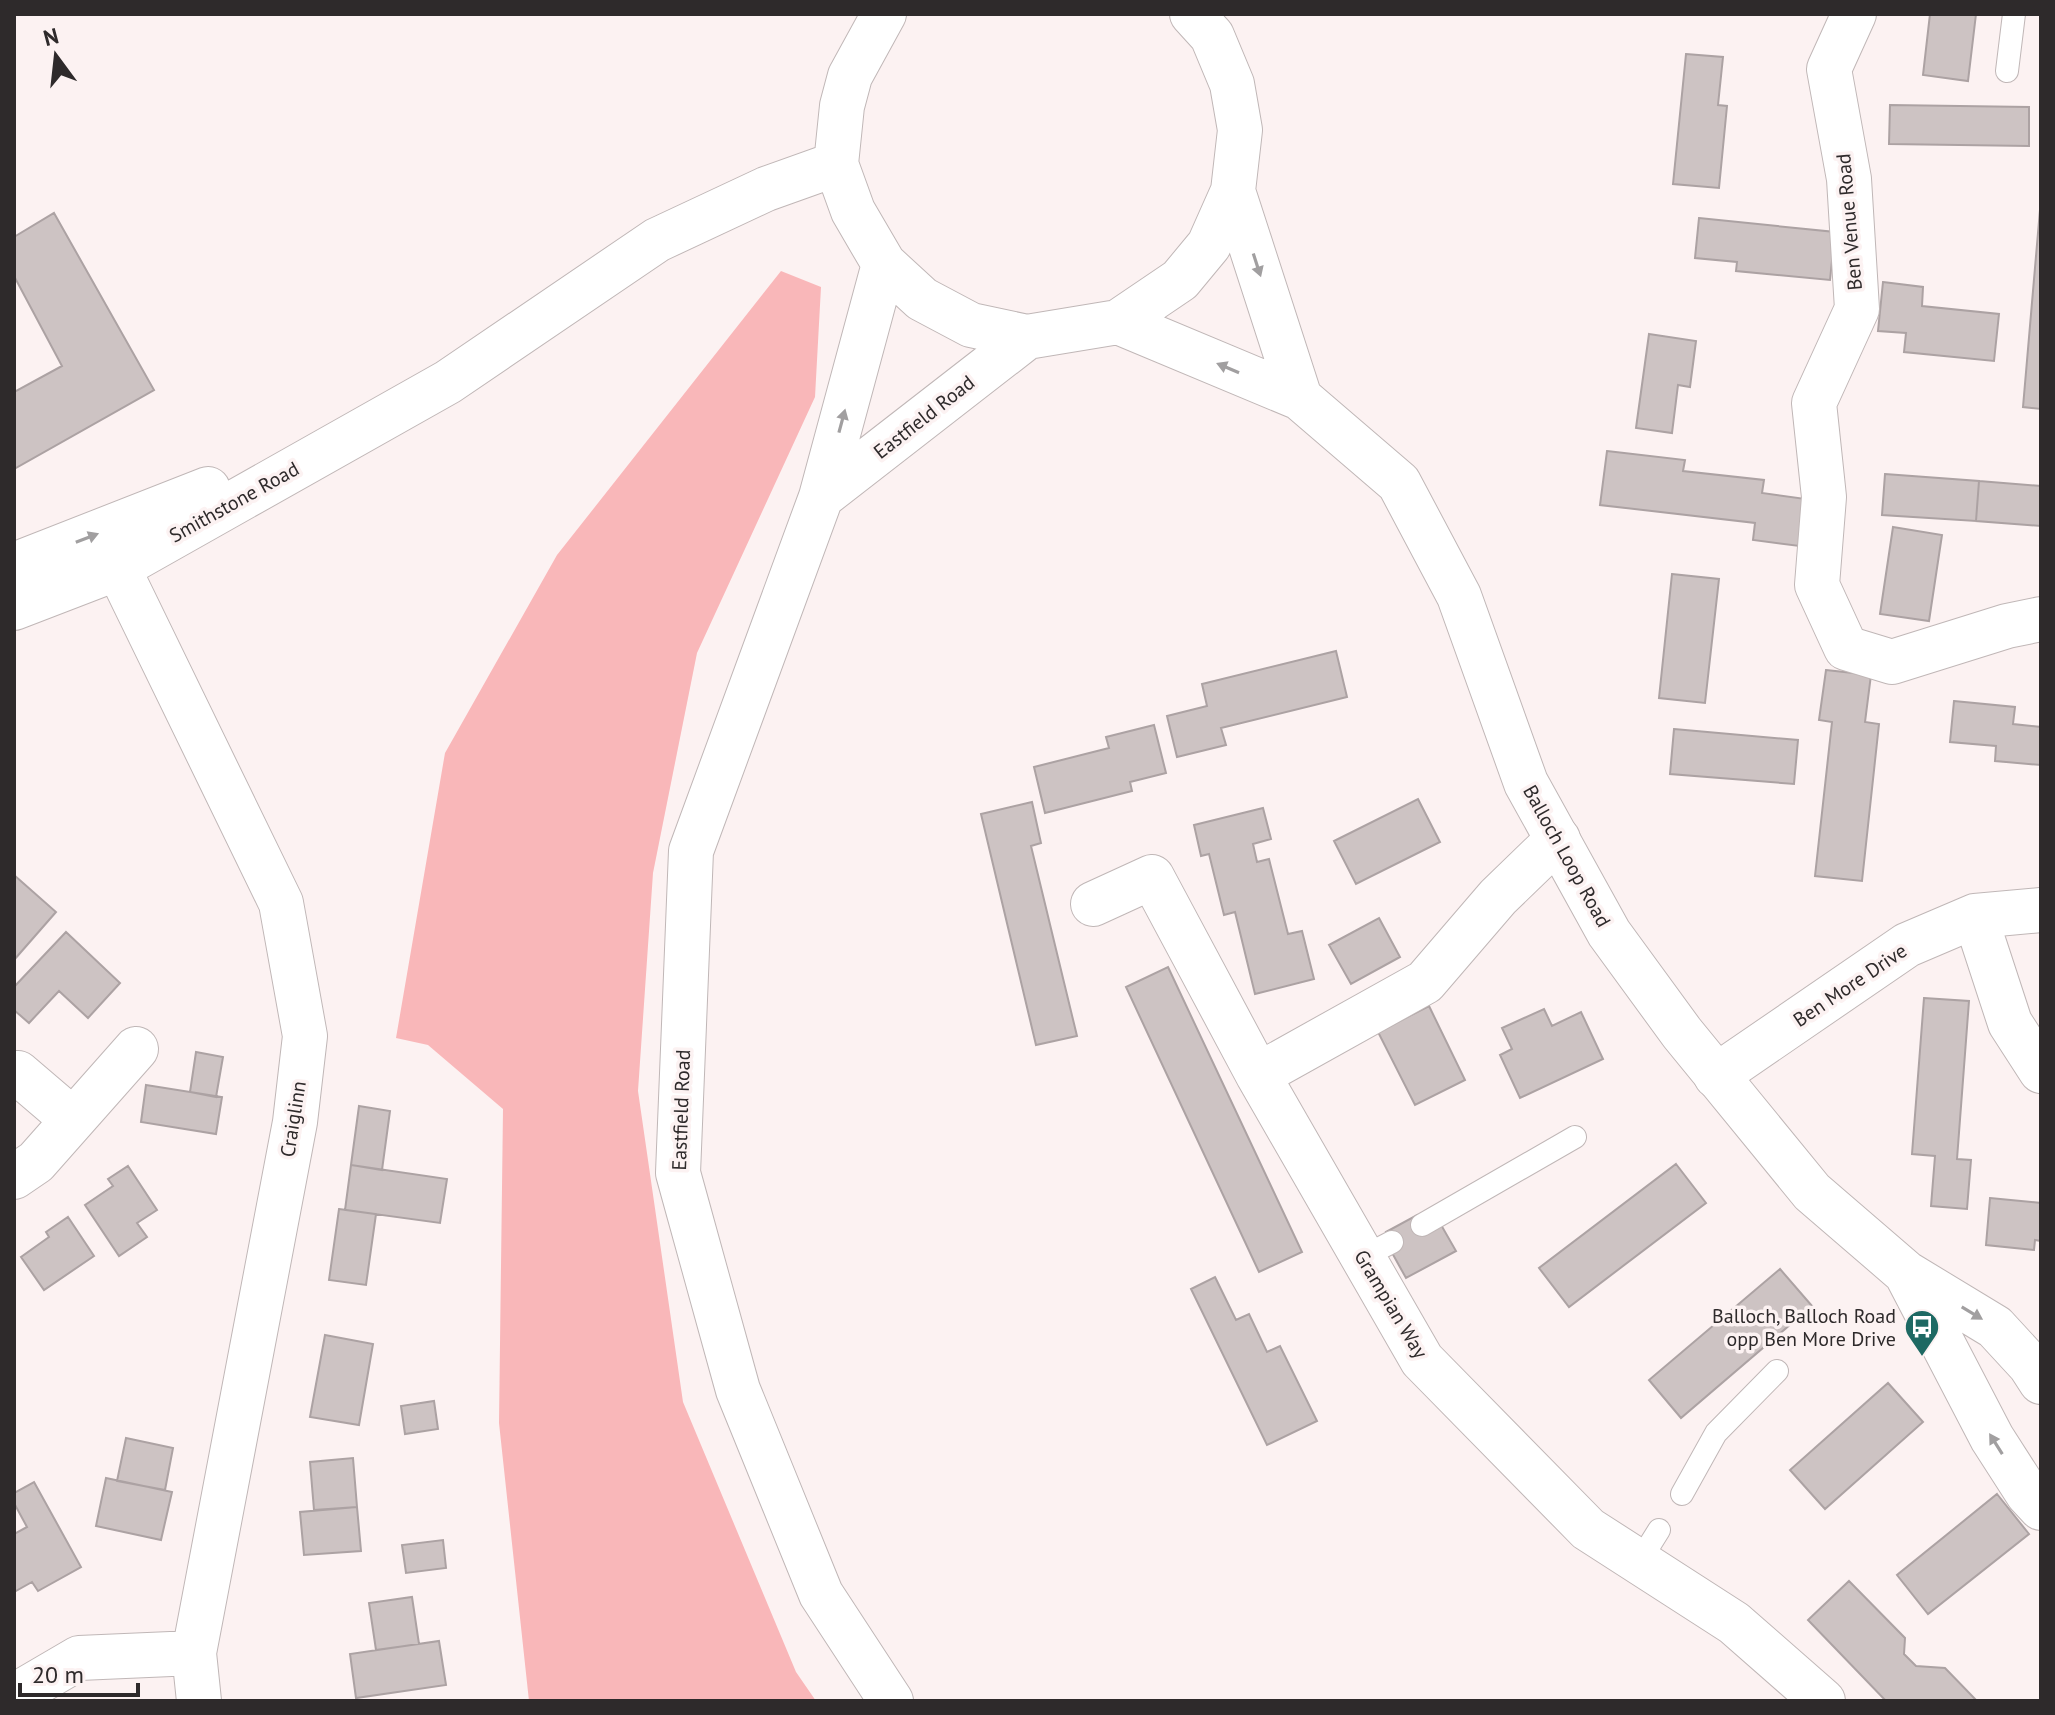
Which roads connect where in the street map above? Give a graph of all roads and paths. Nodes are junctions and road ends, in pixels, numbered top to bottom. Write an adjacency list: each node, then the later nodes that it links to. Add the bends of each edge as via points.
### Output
1 (846, 14): 9 (street)
2 (884, 14): 9 (street, via 850,76)
3 (1192, 14): 8 (street, via 1212,36)
4 (1231, 14): 8 (street)
5 (1854, 14): 21 (street, Ben Venue Road, via 1829,69 1849,179 1857,309 1814,403 1824,497 1817,585 1846,648 1892,662)
6 (2014, 14): 7 (lane)
7 (2007, 71)
8 (1232, 84): 11 (street, via 1240,130)
9 (842, 106): 10 (street)
10 (836, 164): 12 (street, via 853,211); 15 (street, Smithstone Road, via 766,189 657,240)
11 (1233, 191): 13 (street, via 1209,245 1180,280); 16 (street, one-way to 16)
12 (884, 264): 14 (street, via 922,299 971,325); 17 (street, Eastfield Road, one-way to 12)
13 (1118, 322): 14 (street); 16 (street, Balloch Loop Road, one-way to 13)
14 (1027, 337): 17 (street, Eastfield Road)
15 (448, 382): 18 (street, Smithstone Road, one-way to 15, via 181,502); 19 (street, Smithstone Road)
16 (1300, 398): 22 (street, Balloch Loop Road, via 1399,483 1459,596 1526,783)
17 (821, 497): 43 (street, Eastfield Road, via 691,851 678,1173 738,1390 821,1594)
18 (14, 565)
19 (118, 568): 20 (street, Smithstone Road); 40 (street, Craiglinn, via 281,903 305,1036 292,1138)
20 (14, 608)
21 (2041, 619)
22 (1558, 839): 29 (street, via 1498,897 1425,982); 30 (street, Balloch Loop Road, via 1609,933)
23 (1093, 904): 29 (street, Grampian Way, via 1152,877)
24 (2041, 910): 25 (street, Ben More Drive)
25 (1975, 916): 27 (street, via 2010,1023); 30 (street, Ben More Drive, via 1907,945)
26 (136, 1049): 31 (street)
27 (2041, 1071)
28 (18, 1073): 31 (street)
29 (1258, 1075): 44 (street, Grampian Way, via 1377,1250 1422,1360 1588,1529 1649,1546)
30 (1716, 1076): 35 (street, Balloch Loop Road, via 1812,1192)
31 (73, 1120): 33 (street, via 36,1162)
32 (1575, 1137): 34 (lane)
33 (14, 1177)
34 (1422, 1225)
35 (1906, 1273): 37 (street, Balloch Loop Road, one-way to 37, via 1995,1327); 39 (street, Balloch Loop Road, one-way to 35, via 1992,1438)
36 (1777, 1371): 38 (lane, via 1716,1433)
37 (2041, 1382)
38 (1682, 1494)
39 (2041, 1508)
40 (194, 1653): 41 (street, via 79,1658); 42 (street, Craiglinn)
41 (14, 1696)
42 (199, 1701)
43 (891, 1701)
44 (1823, 1701)

